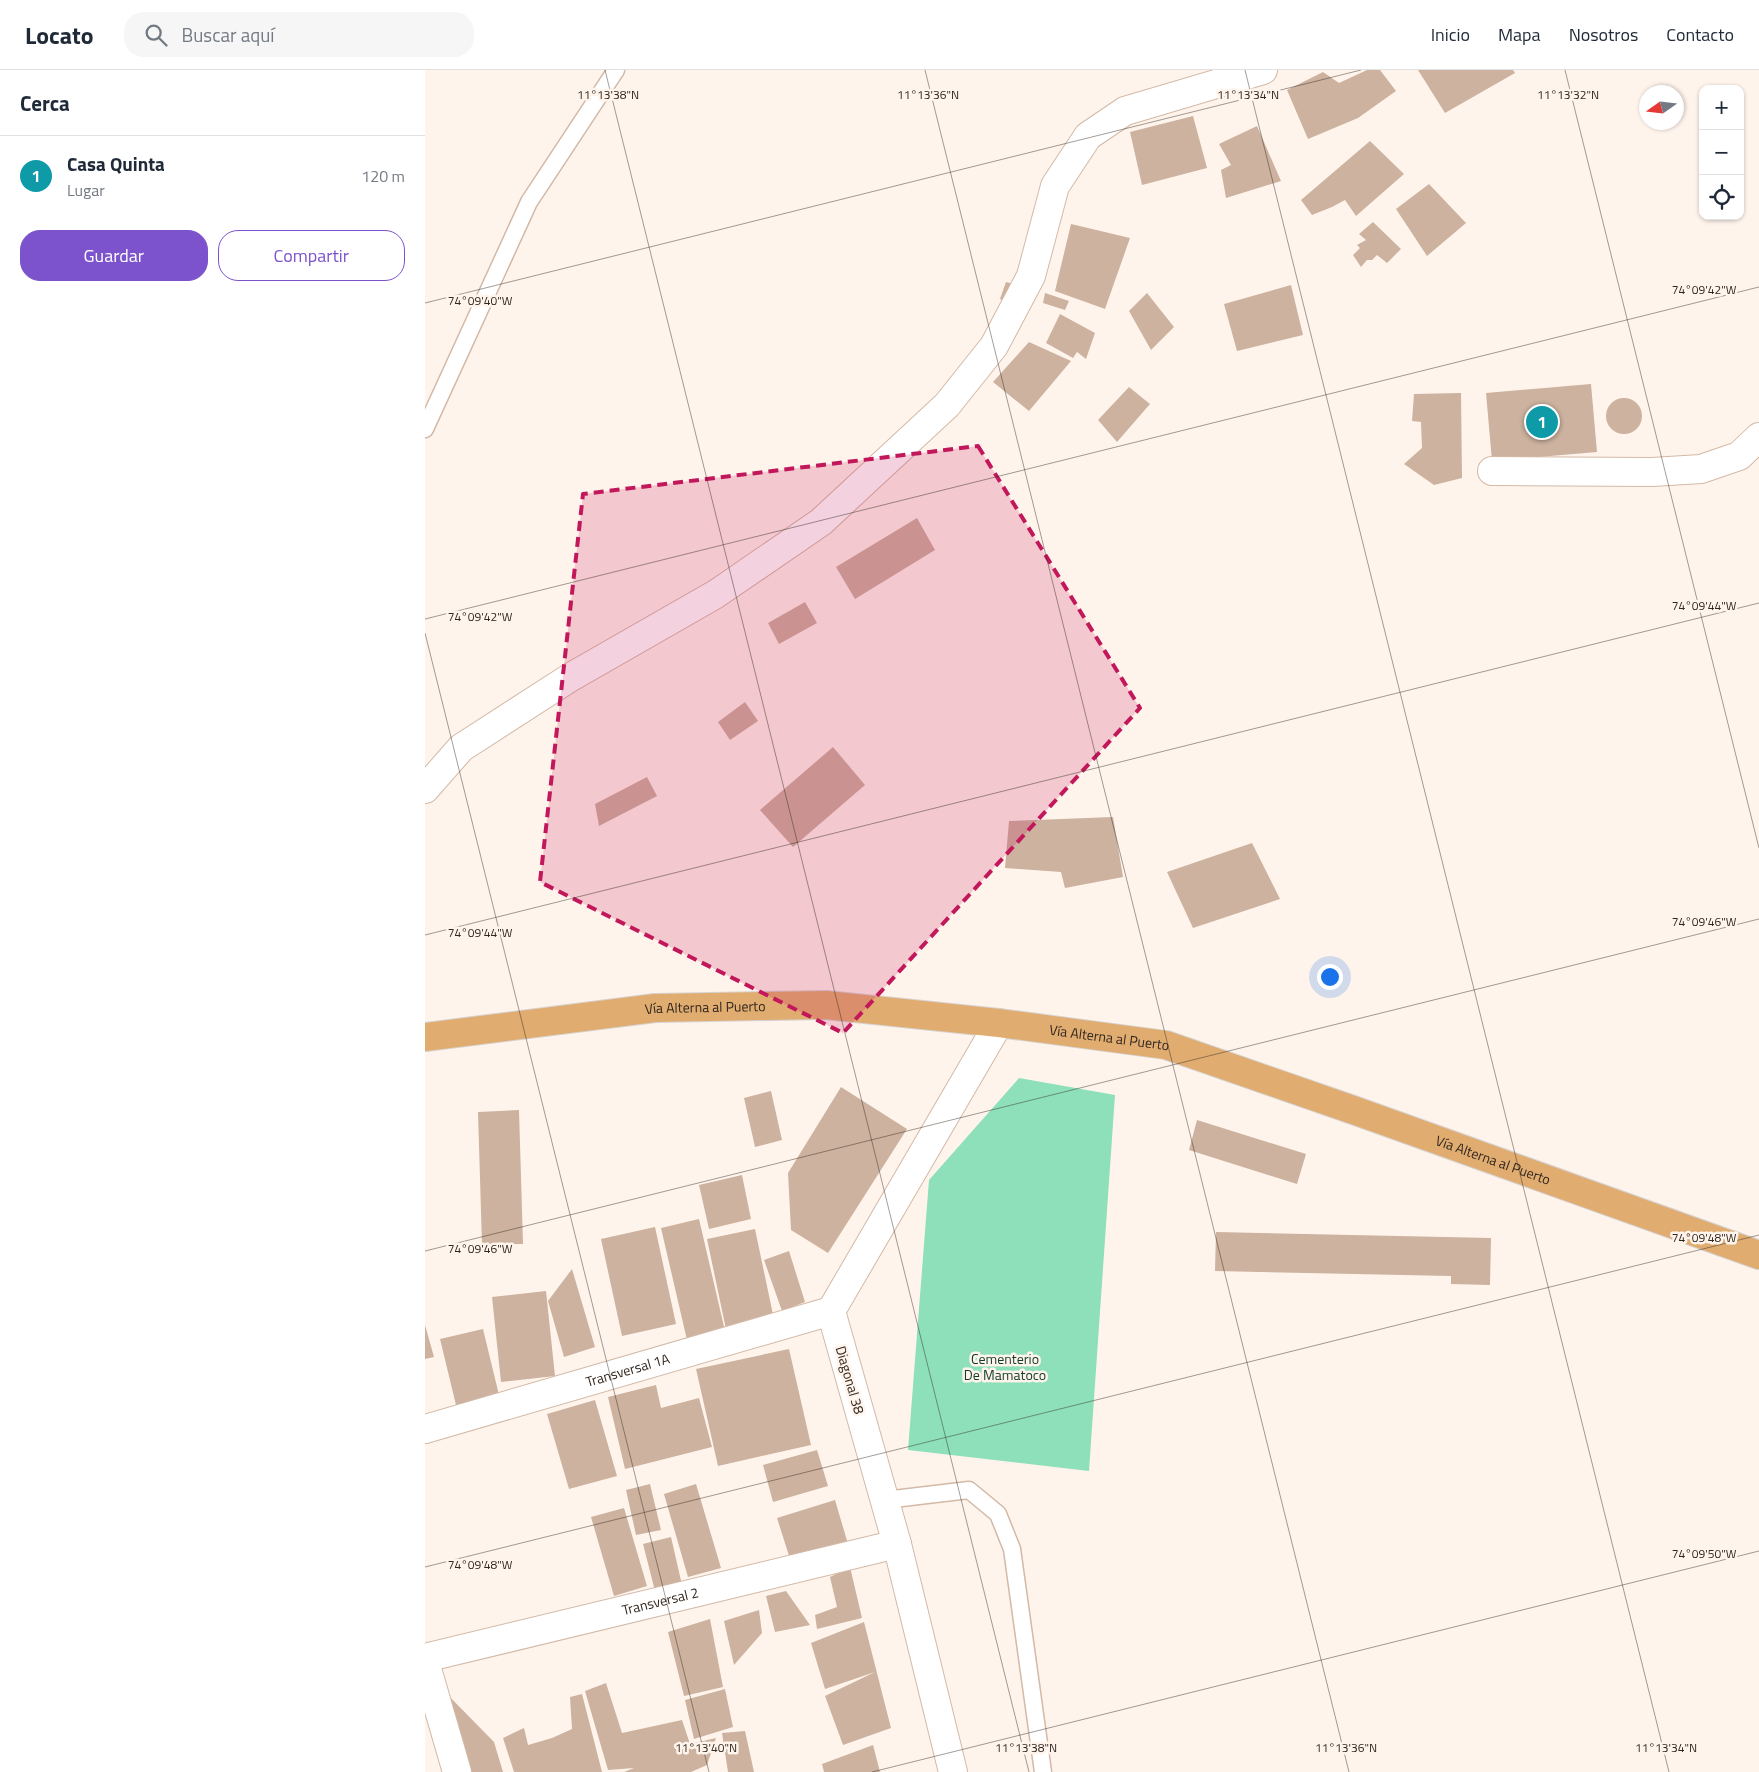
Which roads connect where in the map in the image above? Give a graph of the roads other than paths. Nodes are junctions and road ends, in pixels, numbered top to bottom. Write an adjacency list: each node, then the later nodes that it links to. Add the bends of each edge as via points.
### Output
1 (616, 70): 3 (lane, via 529,202)
2 (1263, 70): 6 (street, via 1125,111 1088,136 1055,186 1031,276 994,346 947,405 821,522 716,594 571,677 461,748)
3 (425, 430)
4 (1759, 437): 5 (street, via 1739,456 1701,469 1652,472)
5 (1492, 471)
6 (425, 789)
7 (999, 1023): 8 (main road, Vía Alterna al Puerto, via 826,1005 655,1008); 9 (main road, Vía Alterna al Puerto, via 1166,1045); 10 (street)
8 (425, 1037)
9 (1759, 1255)
10 (831, 1311): 11 (street, Transversal 1A); 12 (street, Diagonal 38)
11 (425, 1428)
12 (885, 1500): 13 (street, Diagonal 38); 18 (lane, via 969,1490 998,1514 1011,1548)
13 (897, 1544): 14 (street, Transversal 2); 17 (street, Diagonal 38)
14 (425, 1658)
15 (425, 1662): 16 (street)
16 (457, 1772)
17 (953, 1772)
18 (1043, 1772)

